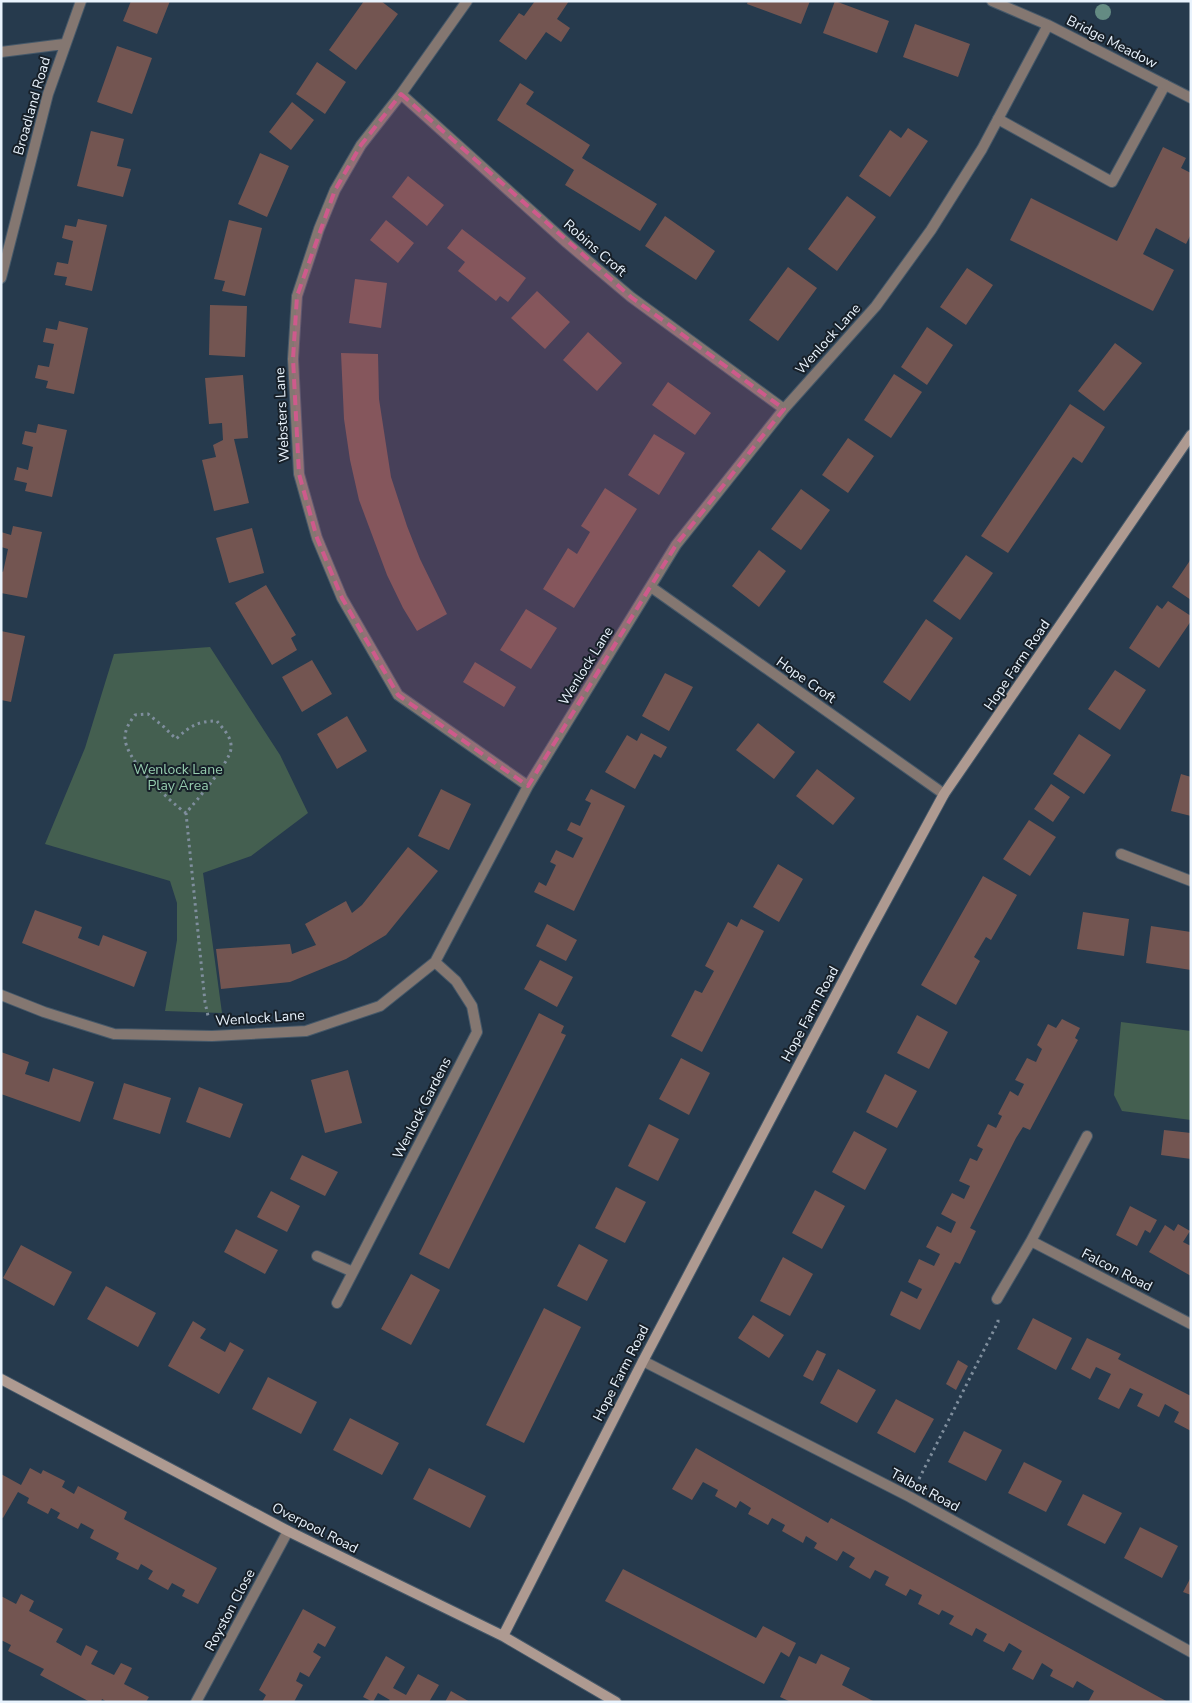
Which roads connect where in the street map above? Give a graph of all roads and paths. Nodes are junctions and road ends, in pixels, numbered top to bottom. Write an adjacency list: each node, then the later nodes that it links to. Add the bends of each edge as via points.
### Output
1 (81, 1): 5 (street, Broadland Road)
2 (467, 1): 8 (street, Websters Lane)
3 (992, 1): 4 (street, Bridge Meadow)
4 (1048, 25): 7 (street, Bridge Meadow); 10 (street, Wenlock Lane)
5 (64, 44): 6 (street); 11 (street, Broadland Road)
6 (1, 52)
7 (1165, 85): 9 (street, Bridge Meadow); 10 (street, via 1112,182)
8 (401, 94): 12 (street, Robins Croft, via 631,297); 15 (street, Websters Lane, via 361,145 335,190 297,296 293,359 299,474 317,538 342,598 398,695)
9 (1191, 98)
10 (998, 119): 12 (street, Wenlock Lane, via 931,230 876,306)
11 (1, 278)
12 (784, 409): 14 (street, Wenlock Lane, via 676,545)
13 (1191, 435): 16 (street, Hope Farm Road)
14 (651, 587): 15 (street, Wenlock Lane); 16 (street, Hope Croft)
15 (528, 786): 20 (street, Wenlock Lane)
16 (944, 794): 30 (street, Hope Farm Road)
17 (186, 813): 17 (path, via 228,760 231,748 227,733 217,721 203,721 176,739 148,714 135,715 124,738 130,753 150,780); 22 (path, via 205,1002)
18 (1121, 854): 19 (street)
19 (1191, 881)
20 (435, 962): 22 (street, Wenlock Lane, via 380,1006 306,1030); 26 (street, Wenlock Gardens, via 456,981 472,1006 478,1032)
21 (1, 995): 22 (street, Wenlock Lane, via 114,1034)
22 (212, 1036)
23 (1087, 1136): 24 (street)
24 (1031, 1241): 27 (street); 29 (street, Falcon Road)
25 (317, 1256): 26 (street)
26 (353, 1272): 28 (street, Wenlock Gardens)
27 (997, 1299): 32 (path, via 998,1322)
28 (337, 1303)
29 (1191, 1324)
30 (642, 1361): 32 (street, Talbot Road); 34 (street, Hope Farm Road)
31 (1, 1379): 33 (street, Overpool Road)
32 (910, 1497): 35 (street, Talbot Road)
33 (288, 1531): 34 (street, Overpool Road); 36 (street, Royston Close)
34 (503, 1636): 37 (street, Overpool Road)
35 (1191, 1652)
36 (196, 1702)
37 (616, 1702)

